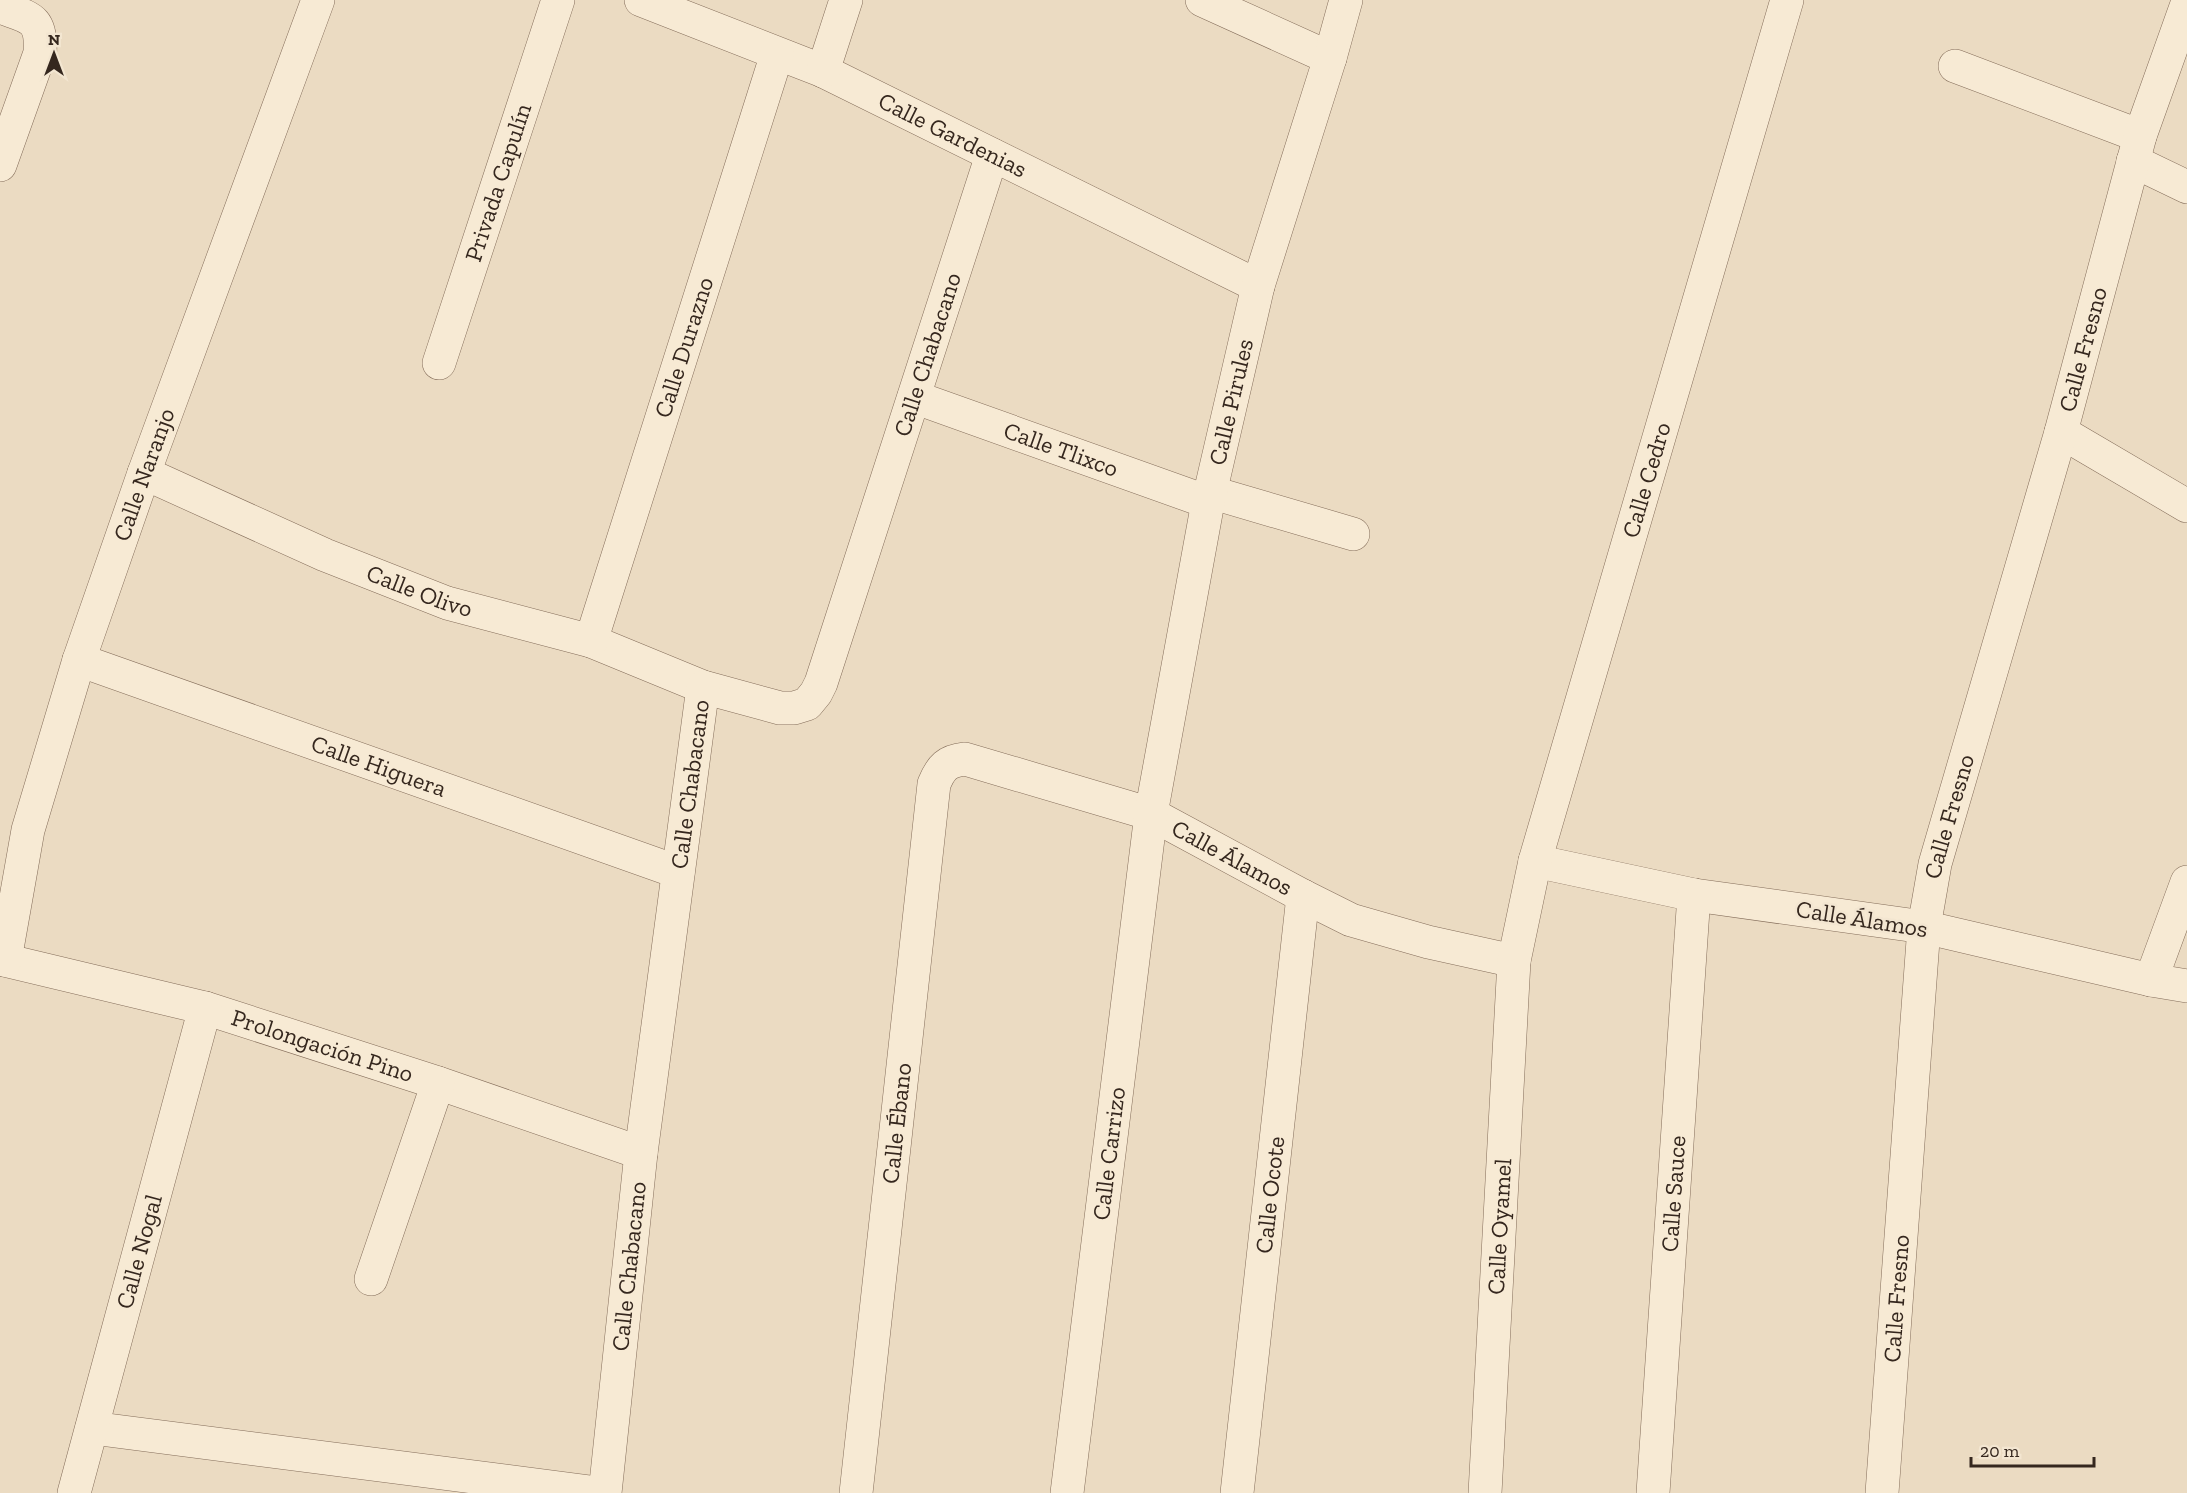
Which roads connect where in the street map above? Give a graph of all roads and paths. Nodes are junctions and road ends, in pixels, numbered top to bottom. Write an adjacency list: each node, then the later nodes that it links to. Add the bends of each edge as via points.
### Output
1 (318, 0): 22 (street, Calle Naranjo)
2 (558, 0): 19 (street, Privada Capulín)
3 (641, 0): 10 (street, Calle Gardenias)
4 (846, 0): 13 (street)
5 (1202, 0): 11 (street)
6 (1346, 0): 11 (street, Calle Pirules)
7 (1787, 0): 31 (street, Calle Cedro)
8 (2187, 4): 14 (street, Calle Fresno)
9 (0, 7): 16 (street, via 31,20 39,28 40,53)
10 (777, 54): 13 (street, Calle Gardenias); 26 (street, Calle Durazno)
11 (1330, 58): 18 (street, Calle Pirules)
12 (1955, 66): 14 (street)
13 (823, 71): 15 (street, Calle Gardenias)
14 (2137, 149): 17 (street); 21 (street, Calle Fresno)
15 (992, 155): 18 (street, Calle Gardenias); 20 (street, Calle Chabacano)
16 (0, 165)
17 (2187, 187)
18 (1258, 286): 23 (street, Calle Pirules)
19 (439, 363)
20 (914, 397): 23 (street, Calle Tlixco); 28 (street, Calle Chabacano, via 816,693 807,704 780,708)
21 (2061, 432): 24 (street); 36 (street, Calle Fresno, via 1935,864)
22 (144, 473): 26 (street, Calle Olivo, via 325,555 447,603); 27 (street, Calle Naranjo)
23 (1209, 497): 25 (street, Calle Tlixco); 30 (street, Calle Pirules)
24 (2187, 506)
25 (1353, 534)
26 (591, 641): 28 (street, Calle Olivo)
27 (79, 660): 32 (street, Calle Higuera); 37 (street, Calle Naranjo, via 28,830)
28 (703, 687): 32 (street, Calle Chabacano)
29 (951, 761): 30 (street, Calle Álamos, via 965,759); 49 (street, Calle Ébano, via 940,770 934,784)
30 (1151, 813): 35 (street, Calle Álamos); 50 (street, Calle Carrizo)
31 (1535, 861): 34 (street, Calle Álamos); 38 (street, Calle Cedro)
32 (678, 872): 43 (street, Calle Chabacano)
33 (2187, 882): 39 (street)
34 (1694, 895): 36 (street, Calle Álamos); 53 (street, Calle Sauce)
35 (1303, 896): 38 (street, Calle Álamos, via 1351,920); 51 (street, Calle Ocote)
36 (1924, 927): 39 (street, Calle Álamos); 54 (street, Calle Fresno)
37 (2, 959): 41 (street, Prolongación Pino)
38 (1514, 961): 52 (street, Calle Oyamel)
39 (2151, 980): 40 (street, Calle Álamos)
40 (2187, 986)
41 (205, 1008): 42 (street, Prolongación Pino); 45 (street, Calle Nogal)
42 (438, 1083): 43 (street, Prolongación Pino); 44 (street)
43 (641, 1153): 48 (street, Calle Chabacano)
44 (371, 1279)
45 (92, 1428): 46 (street, Calle Nogal); 47 (street)
46 (74, 1493)
47 (598, 1493)
48 (606, 1493)
49 (856, 1493)
50 (1067, 1493)
51 (1237, 1493)
52 (1485, 1493)
53 (1653, 1493)
54 (1882, 1493)

